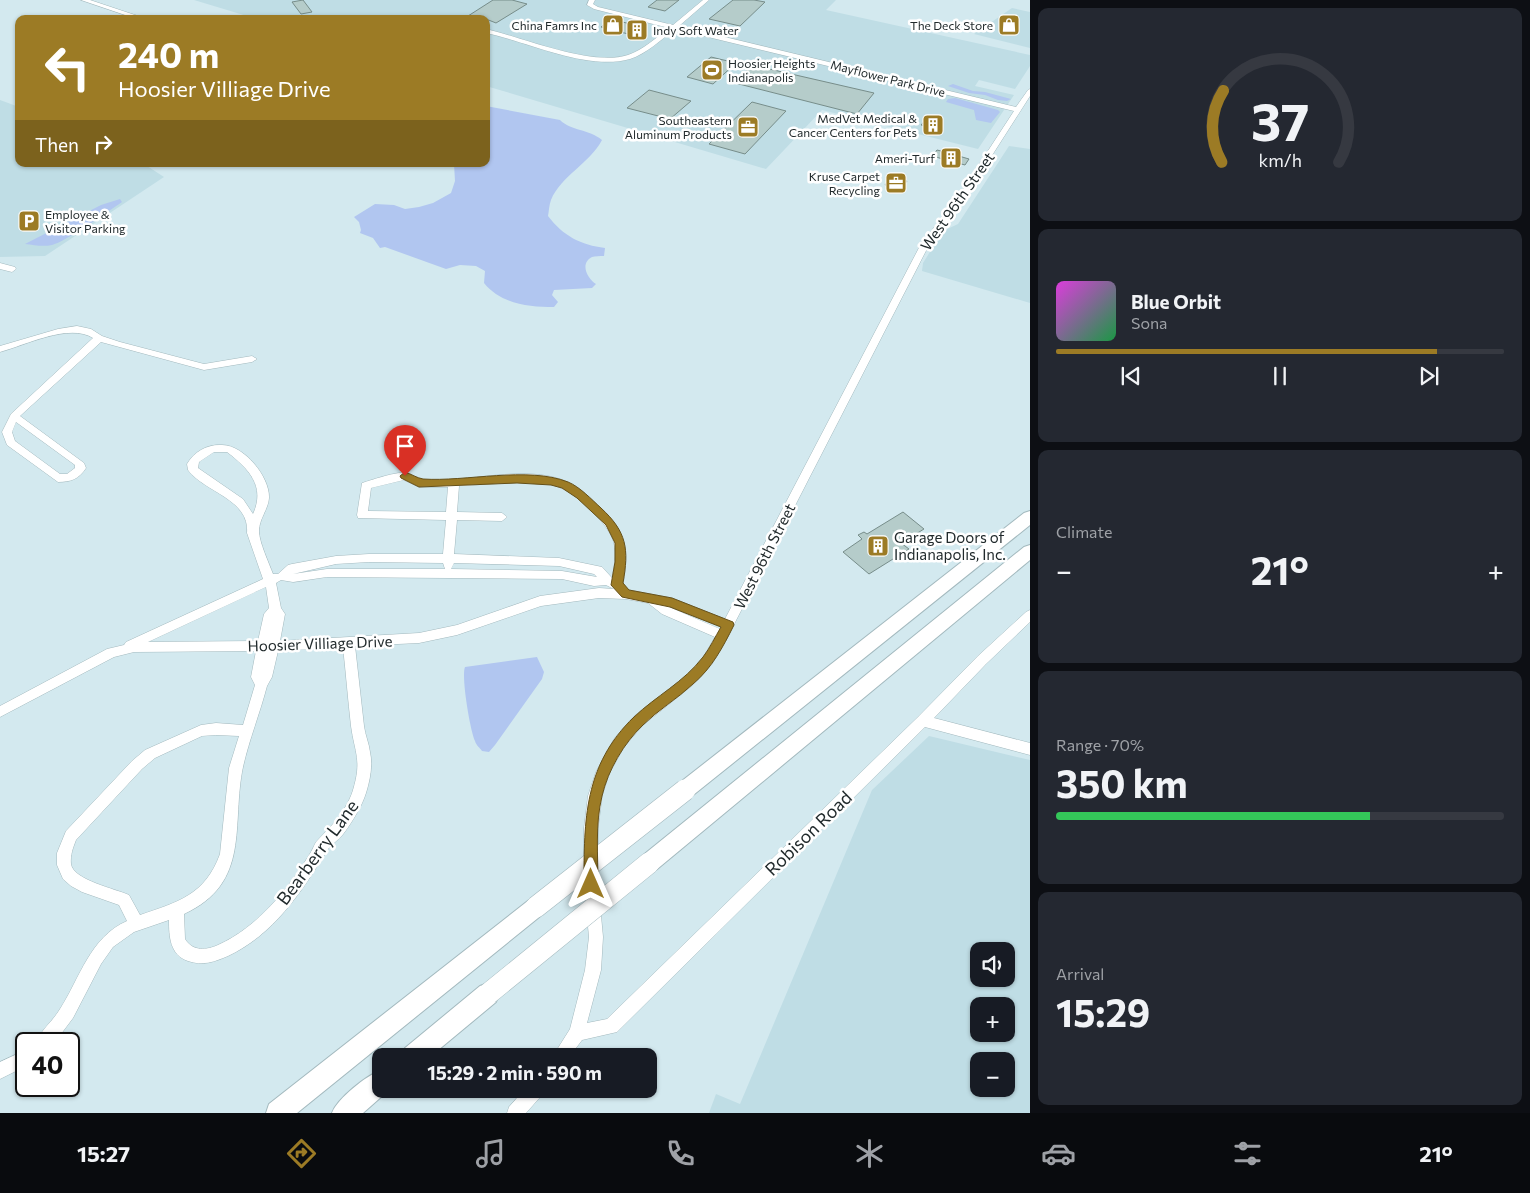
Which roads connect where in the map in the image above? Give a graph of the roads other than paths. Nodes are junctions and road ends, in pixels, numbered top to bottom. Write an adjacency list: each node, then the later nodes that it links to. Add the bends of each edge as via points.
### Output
1 (84, 0): 4 (street)
2 (592, 0): 5 (street, Mayflower Park Drive, via 590,4 593,7)
3 (706, 0): 5 (street)
4 (131, 15)
5 (673, 26): 6 (street, via 638,53 617,59 589,57); 8 (street, Mayflower Park Drive)
6 (490, 32)
7 (1030, 91): 8 (street, West 96th Street)
8 (1018, 110): 28 (street, West 96th Street, via 955,207 926,242)
9 (0, 266): 10 (street)
10 (12, 268)
11 (99, 338): 12 (street, via 83,330 69,330); 13 (street, via 204,367); 14 (street)
12 (0, 349)
13 (252, 359)
14 (14, 416): 14 (street, via 7,432 10,443 58,478 76,475 81,468 79,463)
15 (454, 483): 16 (street); 16 (street, via 419,483 405,476 366,486 362,515); 25 (street, via 517,479 565,485 610,523 620,543 621,562)
16 (452, 517): 17 (street); 21 (street)
17 (502, 517)
18 (1030, 517): 36 (highway)
19 (253, 524): 19 (street, via 264,494 253,471 233,451 225,448 207,451 196,458 193,470 239,502); 24 (street, via 253,537)
20 (1030, 551): 41 (highway, bridge)
21 (448, 559): 22 (street); 23 (street, via 336,560 292,568); 25 (street, via 558,562 598,570)
22 (448, 574): 23 (street, via 328,572 293,578); 25 (street, via 562,575)
23 (283, 576): 24 (street)
24 (270, 580): 30 (street, via 275,609 279,614); 31 (street)
25 (612, 583): 26 (street)
26 (626, 594): 28 (street, Hoosier Villiage Drive, via 649,598 666,611); 29 (street, Hoosier Villiage Drive, via 599,593 540,601 442,634)
27 (1030, 615): 33 (street, Robison Road)
28 (726, 630): 40 (street, West 96th Street, via 708,660 690,680 638,721 619,743 603,772 595,796 591,828 591,884 596,937 593,970)
29 (349, 643): 30 (street, Hoosier Villiage Drive); 37 (street, Bearberry Lane, via 365,768 359,794 339,828 267,920 247,938 227,949 204,958 187,955 180,948 177,935)
30 (268, 646): 31 (street, Hoosier Villiage Drive, via 147,646); 34 (street, via 266,677)
31 (122, 650): 32 (street, Hoosier Villiage Drive)
32 (0, 712)
33 (923, 721): 35 (street); 40 (street, Robison Road, via 611,1026)
34 (247, 732): 37 (street, via 235,776 230,848 224,868 197,899); 38 (street, via 202,731 150,754 71,836 64,859 68,873 84,887 124,900)
35 (1030, 749)
36 (685, 790): 47 (highway, bridge)
37 (177, 910): 38 (street)
38 (136, 923): 39 (street, via 115,935 100,951 64,1019)
39 (53, 1032)
40 (577, 1033): 42 (street, West 96th Street)
41 (423, 1048)
42 (567, 1048)
43 (15, 1064): 44 (street)
44 (0, 1071)
45 (372, 1090): 48 (highway)
46 (528, 1098): 49 (street)
47 (278, 1113)
48 (344, 1113)
49 (515, 1113)

